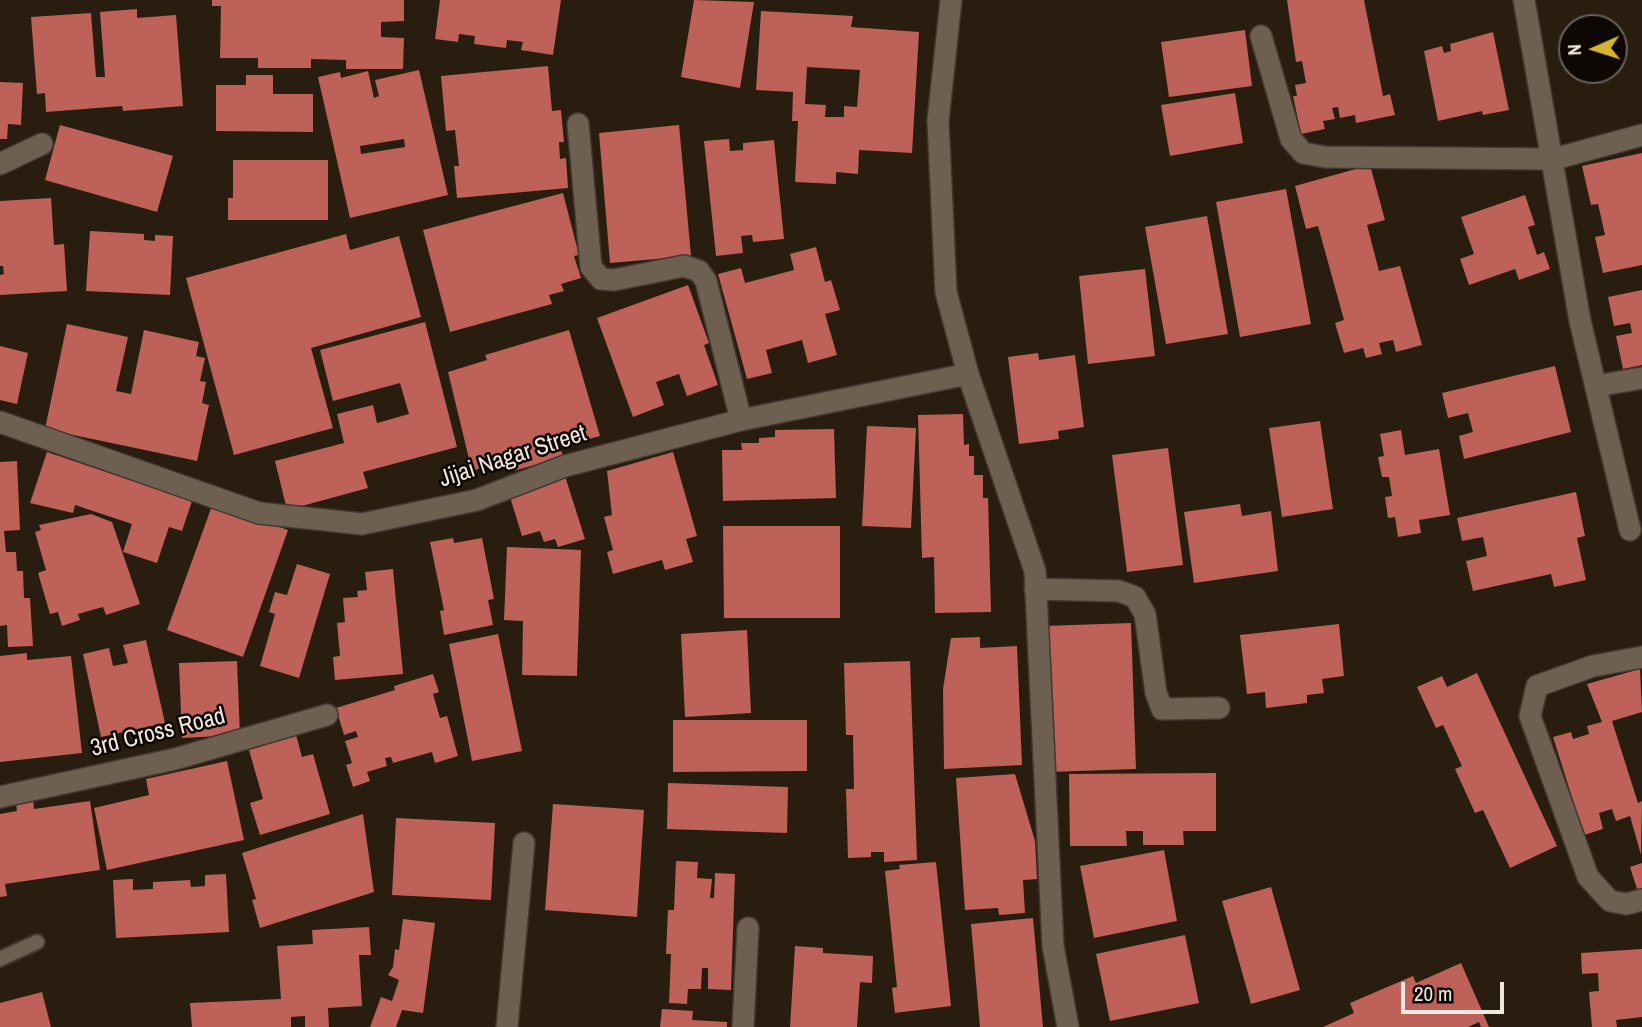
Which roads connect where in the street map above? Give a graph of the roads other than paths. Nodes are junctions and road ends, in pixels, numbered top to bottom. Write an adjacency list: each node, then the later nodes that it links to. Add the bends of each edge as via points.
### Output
1 (951, 0): 9 (street, via 938,121 940,173 946,292)
2 (1524, 0): 7 (street)
3 (1261, 36): 7 (street, via 1291,139 1303,153)
4 (578, 124): 12 (street, via 591,267 601,279 614,280 684,266 699,271 706,281)
5 (1642, 135): 7 (street)
6 (42, 144): 8 (street)
7 (1553, 159): 11 (street, via 1580,321)
8 (0, 164)
9 (968, 374): 12 (street, Jijai Nagar Street); 15 (street, via 1035,571)
10 (1642, 378): 11 (street)
11 (1596, 386): 14 (street)
12 (740, 420): 13 (street, Jijai Nagar Street, via 565,466 477,500 362,524 259,513)
13 (0, 422)
14 (1630, 530)
15 (1035, 589): 17 (street, via 1119,591 1135,597 1145,614 1162,709); 27 (street, via 1053,946)
16 (1642, 657): 21 (street, via 1593,666 1537,686 1530,716 1588,877 1610,901)
17 (1219, 708)
18 (327, 715): 19 (street, 3rd Cross Road, via 175,759)
19 (0, 797)
20 (524, 843): 25 (street)
21 (1642, 900)
22 (748, 928): 26 (street)
23 (37, 942): 24 (lane)
24 (0, 959)
25 (507, 1027)
26 (743, 1027)
27 (1068, 1027)

